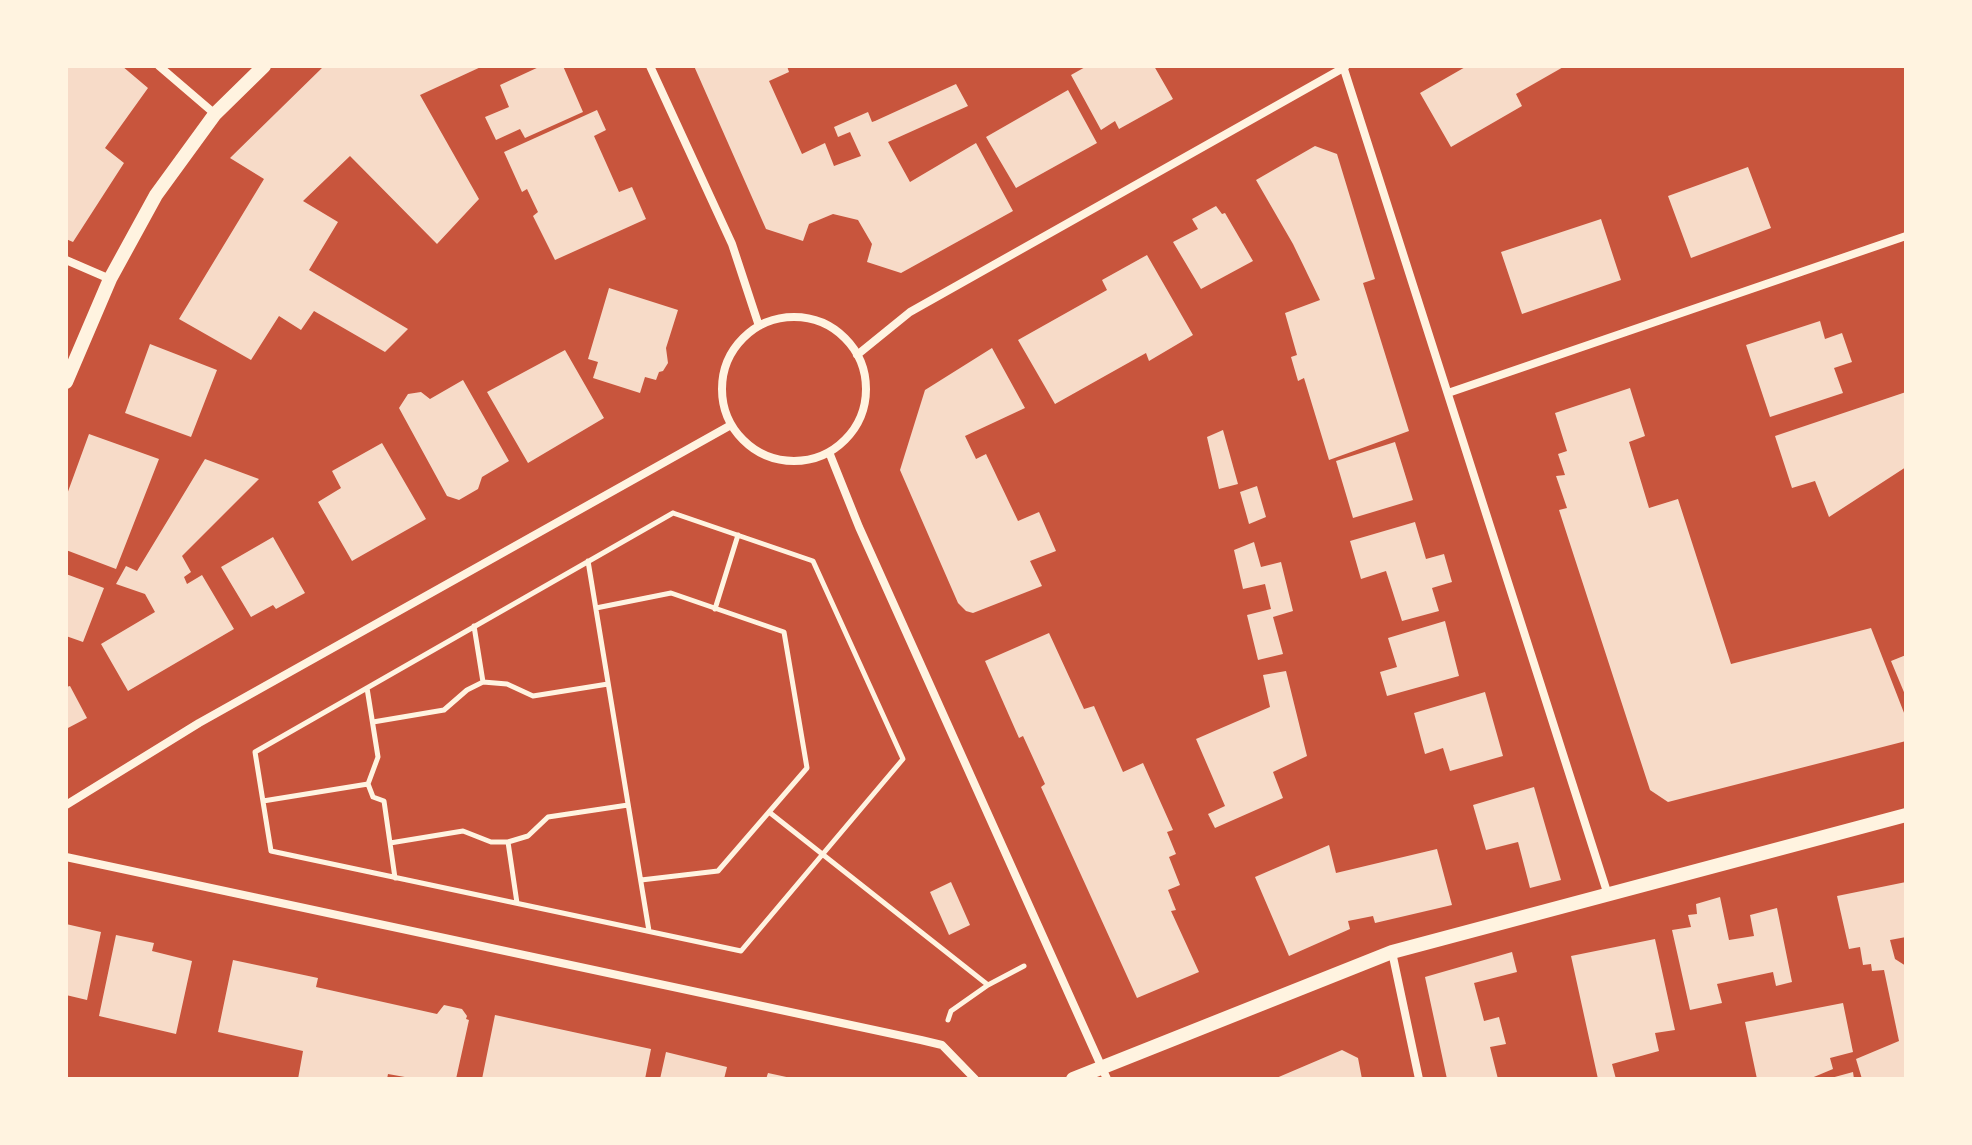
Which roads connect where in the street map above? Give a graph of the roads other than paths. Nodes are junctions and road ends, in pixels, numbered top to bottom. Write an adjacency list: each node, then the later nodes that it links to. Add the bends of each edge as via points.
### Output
1 (159, 66): 5 (street)
2 (264, 66): 5 (street)
3 (650, 66): 9 (street, via 732,244)
4 (1344, 67): 10 (street, via 910,312); 12 (street)
5 (215, 114): 8 (street, via 156,195)
6 (1906, 236): 12 (street)
7 (66, 260): 8 (street)
8 (110, 279): 11 (street)
9 (759, 326): 10 (street, via 803,318 825,324); 13 (street, via 740,340 728,359 723,404)
10 (857, 355): 14 (street, via 866,398 859,420)
11 (66, 382)
12 (1448, 393): 18 (street)
13 (731, 425): 14 (street, via 763,455 808,460); 15 (street, via 213,715)
14 (829, 452): 20 (street)
15 (66, 805)
16 (1906, 815): 18 (street)
17 (66, 857): 21 (street, via 942,1045)
18 (1608, 895): 19 (street)
19 (1392, 952): 20 (street); 23 (street)
20 (1105, 1072): 22 (street)
21 (975, 1079)
22 (1073, 1079)
23 (1419, 1079)

